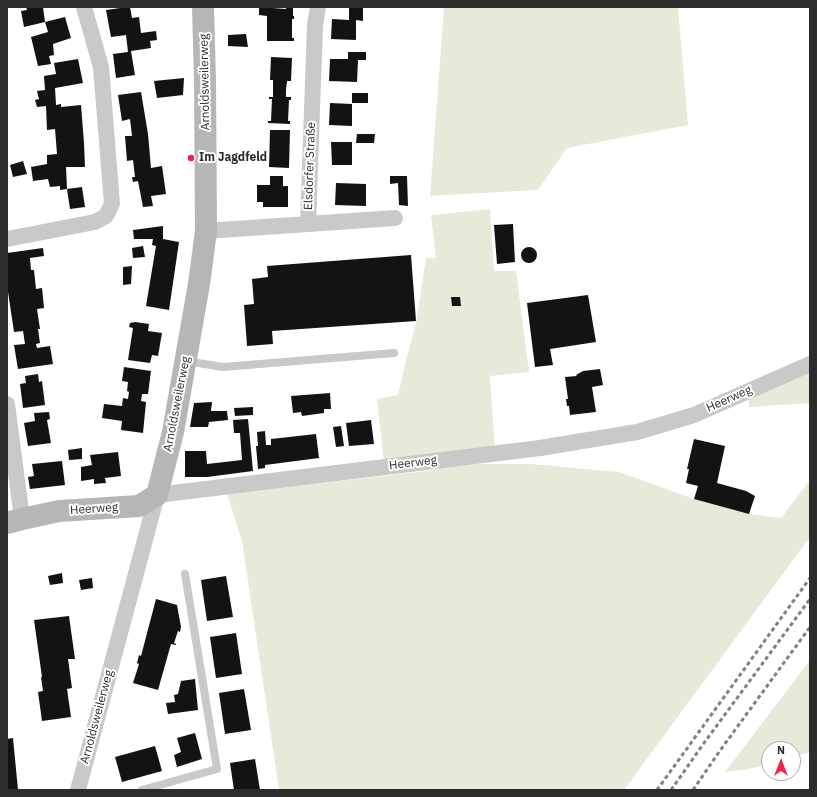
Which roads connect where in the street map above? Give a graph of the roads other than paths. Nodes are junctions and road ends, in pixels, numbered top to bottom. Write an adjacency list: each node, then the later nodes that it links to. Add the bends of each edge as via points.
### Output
1 (84, 7): 7 (street, via 101,67 112,204 106,216 95,222)
2 (203, 7): 6 (street, Arnoldsweilerweg)
3 (318, 7): 5 (street, Elsdorfer Straße, via 315,25)
4 (395, 218): 5 (street)
5 (308, 224): 6 (street, Elsdorfer Straße)
6 (206, 231): 9 (street, Arnoldsweilerweg)
7 (7, 239)
8 (394, 353): 9 (lane, via 223,367)
9 (185, 361): 12 (street, Arnoldsweilerweg, via 173,432)
10 (810, 364): 12 (street, Heerweg, via 694,415 637,432 540,448)
11 (7, 404): 13 (street)
12 (157, 495): 13 (street, Heerweg, via 138,506 59,511); 15 (street, Arnoldsweilerweg)
13 (15, 521)
14 (185, 574): 16 (lane, via 217,770)
15 (78, 790)
16 (142, 790)

